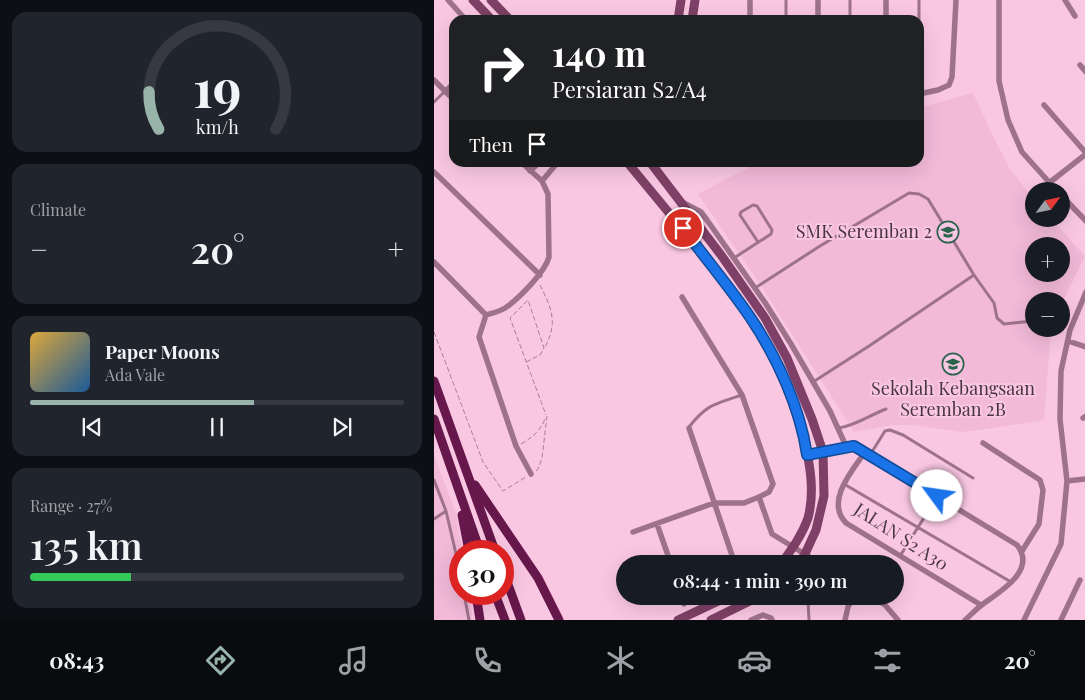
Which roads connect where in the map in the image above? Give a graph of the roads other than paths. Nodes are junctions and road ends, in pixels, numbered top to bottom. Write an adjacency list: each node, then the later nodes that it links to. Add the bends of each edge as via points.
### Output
1 (448, 0): 15 (street)
2 (473, 0): 16 (main road)
3 (491, 0): 17 (main road)
4 (681, 0): 18 (main road)
5 (695, 0): 19 (main road)
6 (750, 0): 20 (street)
7 (786, 0): 21 (lane)
8 (818, 0): 22 (street)
9 (850, 0): 23 (lane)
10 (886, 0): 24 (street)
11 (919, 0): 25 (lane)
12 (956, 0): 32 (street, via 953,68 949,85)
13 (999, 0): 45 (street, via 999,81 1008,120 1022,152)
14 (1065, 0): 26 (street)
15 (462, 15)
16 (487, 15)
17 (505, 15)
18 (679, 15)
19 (693, 15)
20 (750, 15)
21 (786, 15)
22 (818, 15)
23 (850, 15)
24 (886, 15)
25 (919, 15)
26 (1075, 16)
27 (1080, 66): 28 (street)
28 (1085, 72)
29 (434, 80): 31 (street)
30 (449, 88): 31 (street)
31 (445, 92): 33 (street); 34 (lane)
32 (924, 93)
33 (449, 96)
34 (434, 102)
35 (1044, 105): 36 (street)
36 (1085, 154): 46 (street)
37 (526, 167): 42 (street)
38 (534, 167): 42 (street)
39 (554, 167): 44 (street)
40 (630, 167): 73 (main road, via 683,228 765,341 796,412)
41 (654, 167): 47 (main road)
42 (530, 171): 44 (street)
43 (434, 172): 54 (street)
44 (542, 181): 54 (street, via 548,194 549,257)
45 (1048, 182)
46 (1050, 182)
47 (680, 201): 51 (street, via 700,212); 55 (main road)
48 (1070, 205): 49 (street)
49 (1085, 221)
50 (758, 242): 50 (lane, via 772,232 754,205 740,215); 51 (lane)
51 (734, 258): 55 (street)
52 (434, 262): 58 (street)
53 (974, 275): 55 (lane, via 928,199 908,193); 59 (lane, via 994,303 1000,322); 63 (lane)
54 (538, 276): 58 (street, via 508,306)
55 (752, 291): 63 (street, via 791,344); 71 (main road, via 787,358)
56 (1085, 292): 60 (street)
57 (682, 297): 64 (street)
58 (486, 315): 75 (street, via 479,337 516,446)
59 (1025, 323)
60 (1068, 341): 61 (street); 79 (street, via 1061,371 1060,419)
61 (1085, 347)
62 (434, 380): 74 (main road)
63 (813, 382): 68 (street)
64 (742, 395): 67 (lane, via 700,412); 83 (street, via 772,484 769,492)
65 (886, 409): 68 (lane, via 856,424)
66 (434, 419): 80 (main road)
67 (689, 428): 84 (street)
68 (839, 428): 70 (street)
69 (983, 443): 95 (street, via 1040,480 1043,490 1039,524)
70 (846, 446): 71 (street); 72 (street, via 854,446)
71 (823, 452): 73 (street); 96 (main road, via 824,496 816,530)
72 (867, 454): 76 (lane, via 885,431 890,430); 81 (street, JALAN S2 A30); 82 (street)
73 (807, 455): 94 (main road, via 812,494 808,517)
74 (468, 474): 93 (main road); 120 (main road, via 538,578)
75 (531, 474)
76 (973, 478)
77 (434, 480): 85 (lane)
78 (1085, 480): 79 (street)
79 (1067, 481): 128 (street, via 1061,544)
80 (457, 484): 91 (main road); 92 (main road)
81 (844, 484): 88 (lane); 100 (street, JALAN S2 A30, via 839,500 841,518)
82 (937, 496): 88 (lane); 95 (street)
83 (759, 498): 84 (street, via 744,503); 94 (street, via 772,534)
84 (714, 504): 87 (street); 98 (street)
85 (446, 511): 86 (lane); 90 (lane)
86 (434, 519)
87 (657, 524): 89 (street); 97 (street)
88 (917, 527): 101 (lane); 104 (lane)
89 (634, 532)
90 (453, 540)
91 (467, 540)
92 (476, 540)
93 (492, 540)
94 (794, 547): 96 (street); 99 (main road)
95 (1022, 551): 104 (street, via 1023,566)
96 (805, 554)
97 (667, 555)
98 (732, 555)
99 (788, 555)
100 (898, 555)
101 (901, 555)
102 (904, 558): 114 (street, JALAN S2 A30)
103 (1080, 580): 129 (street)
104 (1012, 582): 114 (street)
105 (514, 603): 119 (main road)
106 (466, 605): 116 (lane)
107 (478, 605): 117 (main road)
108 (499, 605): 118 (main road)
109 (710, 605): 121 (main road)
110 (742, 605): 122 (main road)
111 (808, 605): 124 (lane)
112 (849, 605): 125 (street)
113 (884, 605): 126 (street)
114 (981, 605): 127 (street)
115 (772, 619): 123 (street, via 763,615)
116 (469, 620)
117 (480, 620)
118 (505, 620)
119 (520, 620)
120 (559, 620)
121 (678, 620)
122 (711, 620)
123 (752, 620)
124 (809, 620)
125 (845, 620)
126 (898, 620)
127 (965, 620)
128 (1024, 620)
129 (1061, 620)

